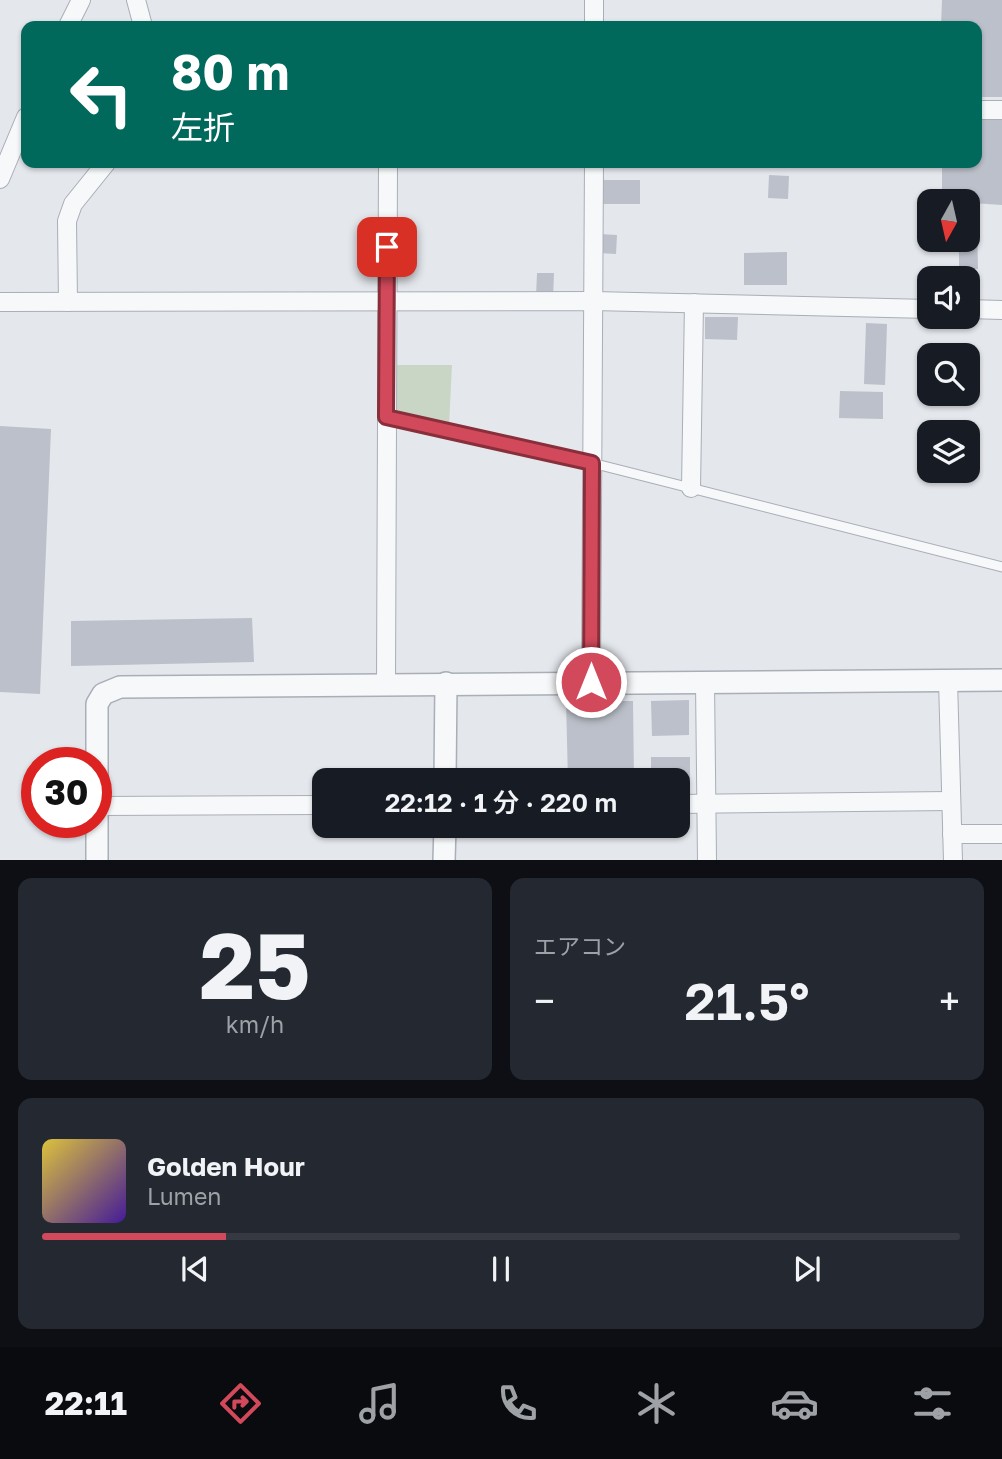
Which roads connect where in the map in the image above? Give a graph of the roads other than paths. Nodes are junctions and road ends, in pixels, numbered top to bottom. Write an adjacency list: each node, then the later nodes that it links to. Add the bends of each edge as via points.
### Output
1 (81, 0): 4 (street)
2 (136, 0): 5 (street)
3 (594, 0): 6 (street)
4 (70, 21)
5 (142, 21)
6 (594, 21)
7 (982, 110): 8 (street)
8 (1002, 110)
9 (21, 129): 13 (street)
10 (102, 168): 16 (street, via 73,204 67,222)
11 (388, 168): 17 (street)
12 (594, 168): 14 (street)
13 (0, 179)
14 (593, 301): 17 (street); 18 (street); 23 (street)
15 (0, 302): 16 (street)
16 (68, 302): 17 (street)
17 (386, 302): 22 (street)
18 (694, 303): 19 (street); 24 (street)
19 (917, 309)
20 (980, 309): 21 (street)
21 (1002, 310)
22 (386, 417): 23 (lane); 30 (street)
23 (592, 463): 24 (lane); 28 (street)
24 (691, 488): 25 (lane)
25 (1002, 567)
26 (948, 680): 27 (street); 29 (street); 34 (street)
27 (1002, 680)
28 (591, 682): 29 (street); 31 (street)
29 (705, 682): 36 (street)
30 (386, 683): 31 (street); 32 (street, via 120,687 103,694 97,704)
31 (446, 683): 33 (street)
32 (98, 747)
33 (445, 768)
34 (951, 801): 36 (street); 39 (street)
35 (690, 804): 36 (street)
36 (706, 804): 45 (street)
37 (312, 805): 38 (street)
38 (112, 806)
39 (952, 834): 40 (street); 46 (street)
40 (1002, 834)
41 (98, 838): 43 (street)
42 (444, 838): 44 (street)
43 (97, 860)
44 (443, 860)
45 (707, 860)
46 (953, 860)

